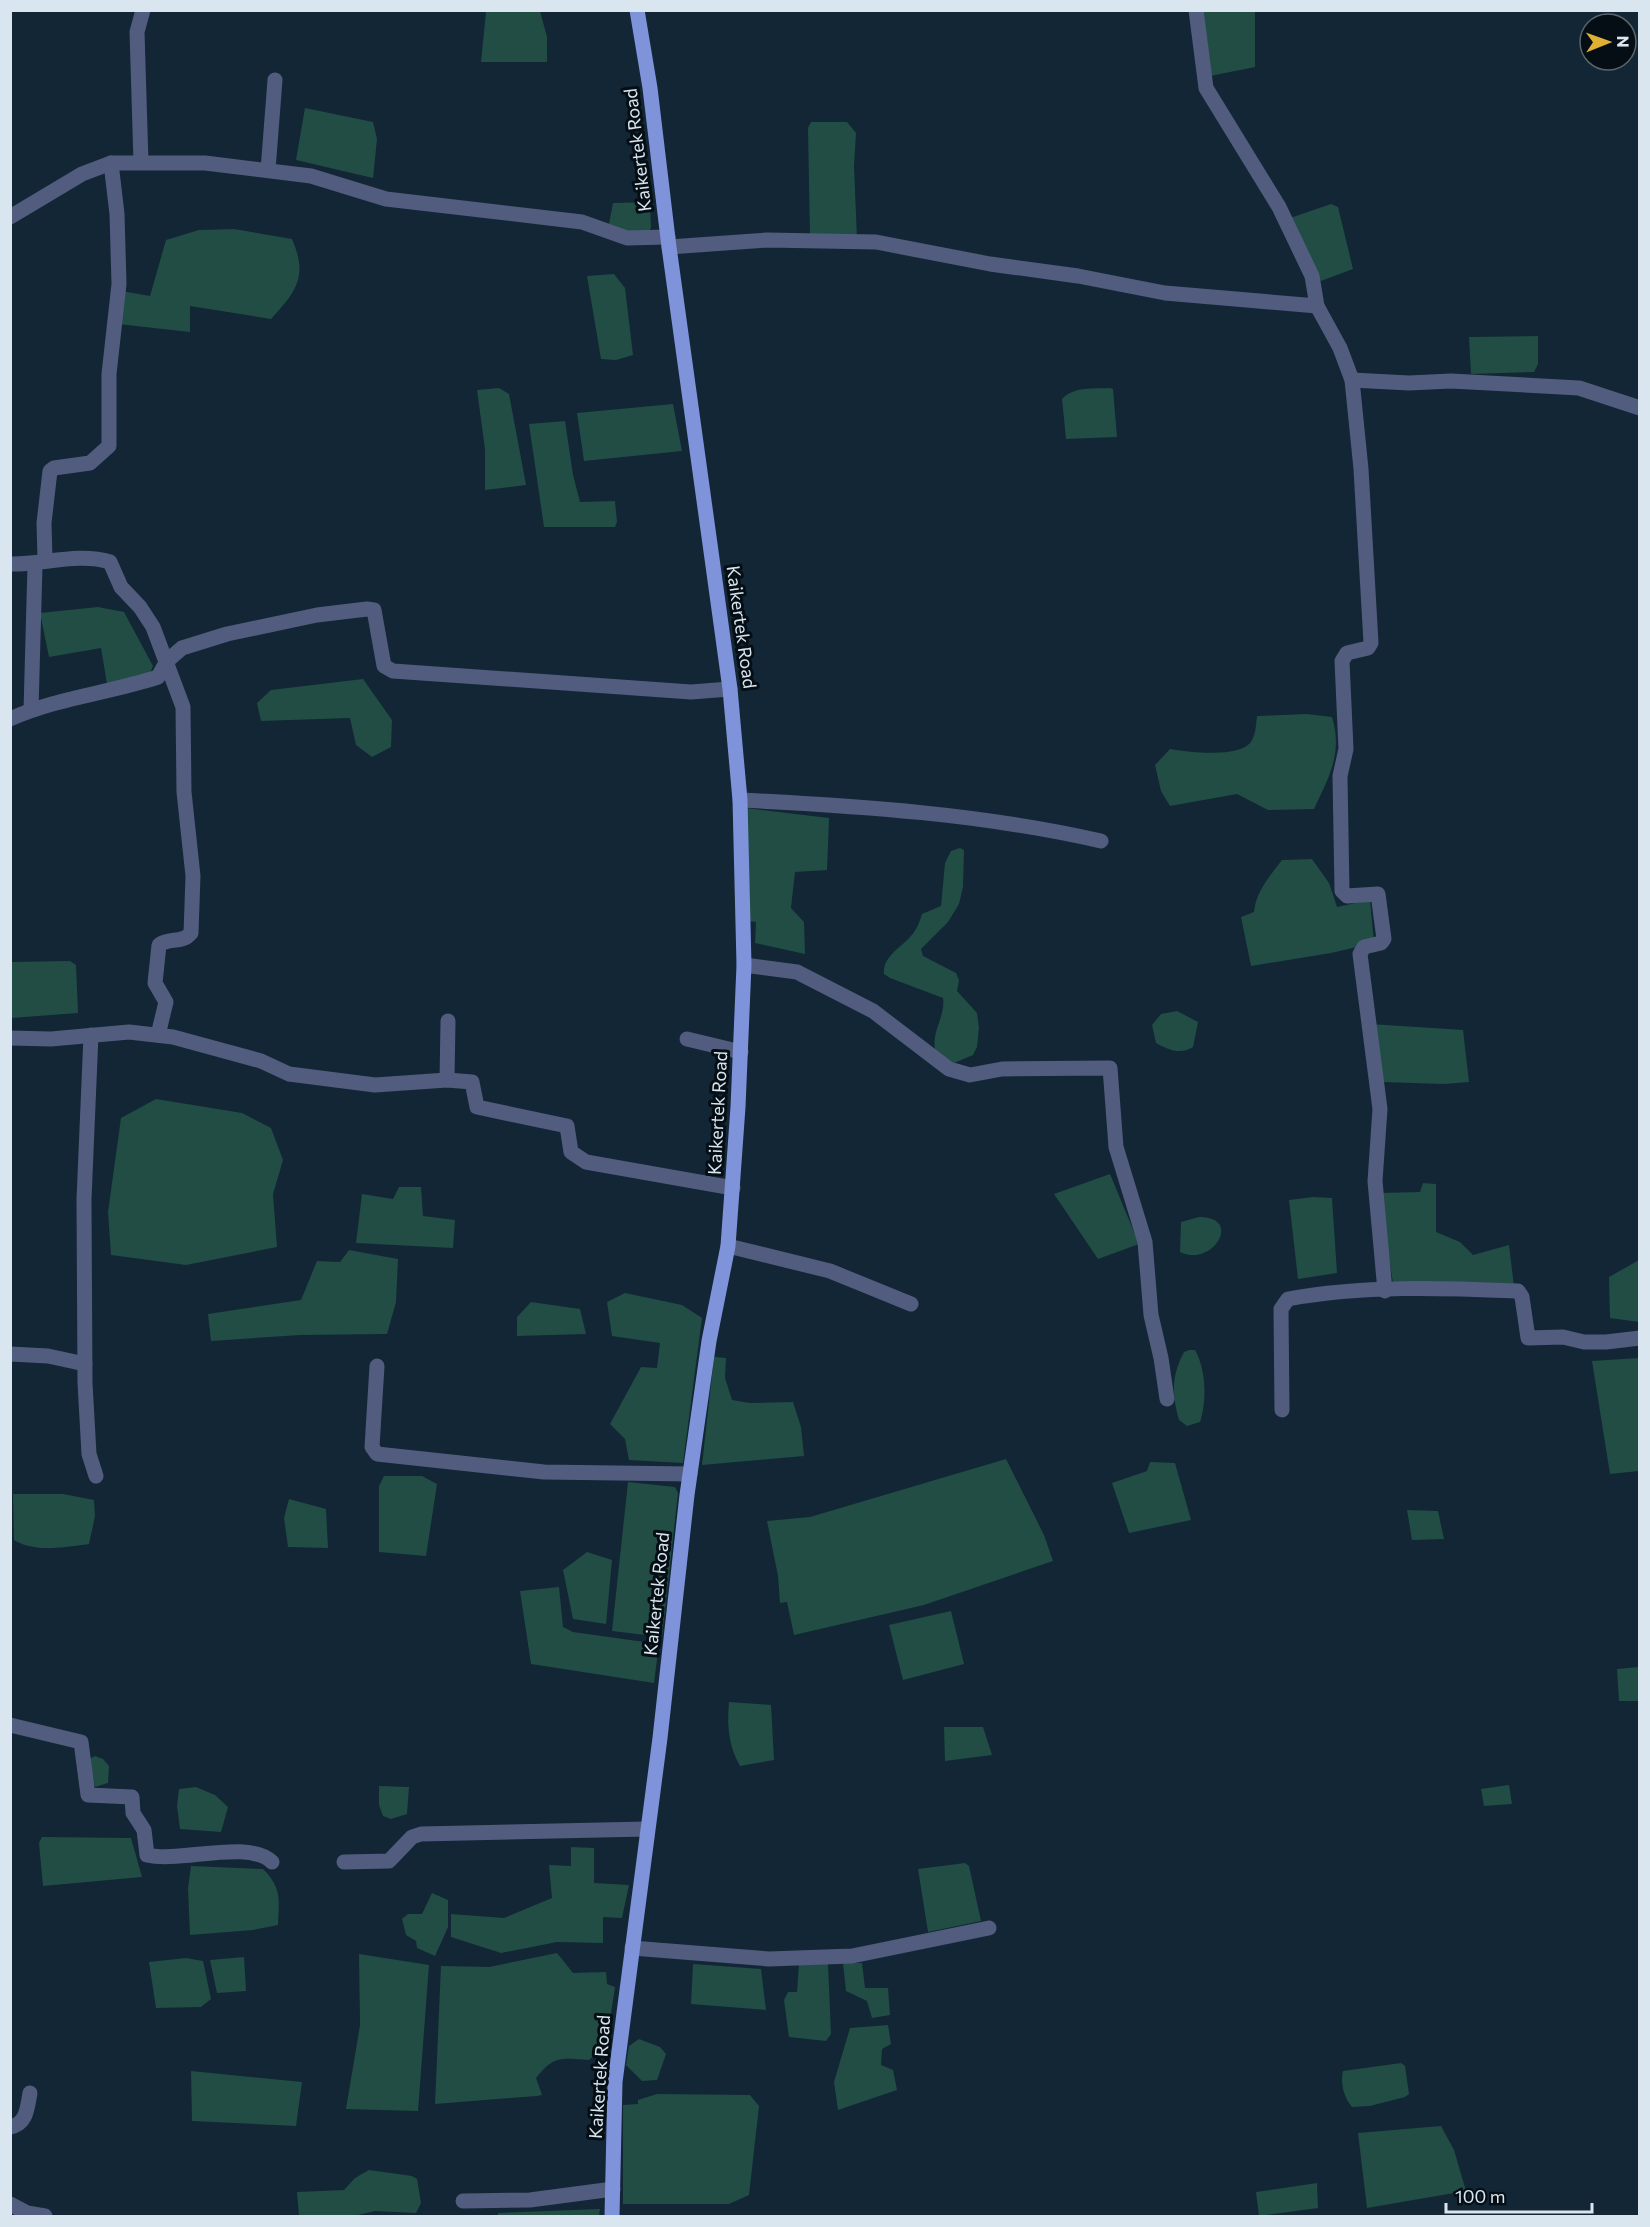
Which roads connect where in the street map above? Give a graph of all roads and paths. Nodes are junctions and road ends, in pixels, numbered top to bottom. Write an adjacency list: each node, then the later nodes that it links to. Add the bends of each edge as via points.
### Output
1 (143, 10): 5 (street, via 137,32)
2 (637, 10): 9 (main road, Kaikertek Road)
3 (1196, 10): 10 (street, via 1206,88 1279,207 1312,276)
4 (275, 80): 7 (street)
5 (141, 162): 6 (street); 7 (street, via 205,163)
6 (111, 163): 8 (street, via 73,178); 13 (street, via 119,284 109,374 109,446 90,464 50,471)
7 (268, 170): 9 (street, via 311,176 386,199 582,222 627,238)
8 (10, 217)
9 (669, 242): 10 (street, via 876,242 1166,293); 16 (main road, Kaikertek Road)
10 (1317, 306): 11 (street)
11 (1352, 380): 12 (street, via 1579,388); 31 (street, via 1371,643 1368,648 1347,653 1342,661 1346,749 1340,776 1342,891 1347,896 1378,894 1384,939 1364,947 1360,954 1380,1110 1375,1181)
12 (1640, 408)
13 (40, 562): 14 (street); 15 (street, via 110,562 121,588 153,627); 17 (street)
14 (10, 564)
15 (167, 661): 16 (street, via 182,648 227,634 367,609 374,610 384,666 393,671 692,692); 17 (street, via 158,676); 24 (street, via 183,706 184,792 193,876 191,933 184,939 163,942 158,951 155,983 166,1002)
16 (730, 689): 19 (main road, Kaikertek Road)
17 (31, 710): 18 (street)
18 (10, 719)
19 (740, 800): 20 (street, via 905,809 1049,829); 21 (main road, Kaikertek Road)
20 (1101, 841)
21 (744, 965): 27 (main road, Kaikertek Road); 37 (street, via 797,972 873,1011 936,1060 960,1072 1110,1068 1116,1148 1145,1242 1149,1305)
22 (448, 1021): 28 (street)
23 (91, 1035): 24 (street); 25 (street); 35 (street, via 84,1199)
24 (158, 1035): 28 (street, via 261,1061 289,1074 375,1085)
25 (10, 1038)
26 (687, 1039): 27 (street)
27 (741, 1052): 29 (main road, Kaikertek Road)
28 (447, 1080): 29 (street, via 472,1082 477,1107 567,1126 571,1152 586,1162)
29 (733, 1188): 30 (main road, Kaikertek Road)
30 (728, 1246): 32 (street, via 831,1271); 39 (main road, Kaikertek Road, via 709,1341)
31 (1385, 1291): 33 (street, via 1518,1291 1528,1338 1563,1337 1584,1342); 38 (street, via 1312,1295 1284,1302)
32 (911, 1304)
33 (1640, 1338)
34 (10, 1354): 35 (street, via 48,1356)
35 (85, 1364): 40 (street, via 89,1454)
36 (377, 1366): 39 (street, via 372,1447 377,1454 544,1472)
37 (1167, 1399)
38 (1282, 1410)
39 (690, 1474): 42 (main road, Kaikertek Road)
40 (96, 1476)
41 (10, 1725): 43 (street, via 81,1742 88,1795 132,1797 134,1814 144,1830 147,1855 243,1853)
42 (647, 1829): 44 (street, via 421,1834 412,1837 389,1861); 46 (main road, Kaikertek Road)
43 (272, 1862)
44 (344, 1862)
45 (989, 1928): 46 (street, via 852,1956 769,1959)
46 (632, 1948): 49 (main road, Kaikertek Road, via 615,2082)
47 (30, 2093): 48 (street, via 24,2120)
48 (10, 2127)
49 (613, 2188): 50 (street, via 530,2199); 53 (main road, Kaikertek Road)
50 (464, 2201)
51 (10, 2204): 52 (street)
52 (45, 2217)
53 (612, 2217)

